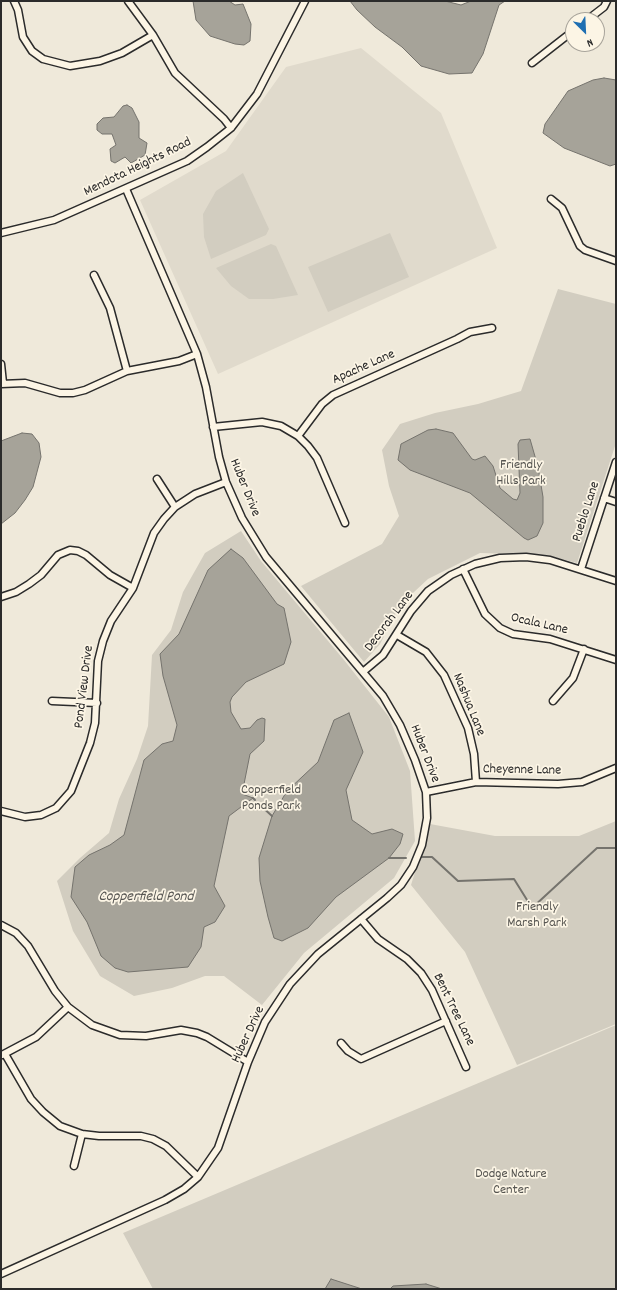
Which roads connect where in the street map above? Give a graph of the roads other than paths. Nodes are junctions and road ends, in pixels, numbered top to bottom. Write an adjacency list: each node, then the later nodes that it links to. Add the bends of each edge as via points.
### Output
1 (14, 1): 6 (street, via 23,37 32,51 43,59 70,66 100,61 122,53)
2 (128, 1): 6 (street)
3 (305, 1): 9 (street, Mendota Heights Road, via 257,94)
4 (607, 1): 5 (street)
5 (597, 12)
6 (153, 35): 9 (street, via 176,73)
7 (565, 37): 8 (street)
8 (532, 63)
9 (231, 128): 10 (street, Mendota Heights Road, via 187,161)
10 (126, 189): 12 (street, Mendota Heights Road, via 54,220); 16 (street, Huber Drive)
11 (551, 199): 13 (street, via 562,208 580,246)
12 (1, 233)
13 (616, 261)
14 (94, 276): 18 (street, via 110,308)
15 (492, 328): 21 (street, Apache Lane, via 470,332 333,395 322,404)
16 (198, 354): 18 (street, via 179,361); 20 (street, Huber Drive)
17 (1, 364): 19 (street)
18 (127, 371): 19 (street, via 73,393 60,393 25,383)
19 (2, 384)
20 (213, 427): 21 (street, via 262,422 281,426); 24 (street, Huber Drive)
21 (298, 436): 28 (street, via 317,458)
22 (616, 462): 25 (street, Pueblo Lane)
23 (157, 479): 27 (street)
24 (226, 482): 27 (street, Pond View Drive, via 195,494); 37 (street, Huber Drive, via 242,518 266,557)
25 (604, 498): 26 (street); 30 (street, Pueblo Lane)
26 (616, 502)
27 (175, 507): 32 (street, Pond View Drive, via 154,533)
28 (345, 523)
29 (463, 569): 30 (street, Decorah Lane, via 500,558 526,557 550,560); 34 (street, Decorah Lane, via 428,591 411,611); 35 (street, Ocala Lane, via 485,614 500,628 513,634 550,639)
30 (581, 570): 31 (street, Decorah Lane)
31 (616, 581)
32 (133, 588): 33 (street, via 110,575 78,550 70,550 58,555 29,584); 40 (street, Pond View Drive, via 111,621 103,641 98,661)
33 (1, 597)
34 (397, 635): 37 (street, Decorah Lane, via 383,655); 42 (street, Nashua Lane, via 426,652 444,675 468,728 474,754)
35 (584, 649): 36 (street, Ocala Lane); 39 (street, via 573,678)
36 (616, 660)
37 (364, 671): 43 (street, Huber Drive, via 400,725)
38 (52, 701): 40 (street)
39 (553, 701)
40 (97, 703): 44 (street, Pond View Drive, via 90,744 71,791 56,808 41,815 25,817)
41 (616, 768): 42 (street, Cheyenne Lane, via 582,782)
42 (476, 782): 43 (street, Cheyenne Lane)
43 (426, 792): 45 (street, Huber Drive, via 427,818 422,844 413,867 401,884)
44 (1, 811)
45 (362, 919): 48 (street, Bent Tree Lane, via 378,939 407,959 421,973); 51 (street, Huber Drive, via 318,954 290,984 265,1022)
46 (1, 925): 47 (street, via 16,933 28,946)
47 (68, 1007): 50 (street, via 36,1037); 51 (street, via 92,1025 120,1035 146,1036 180,1030 196,1033)
48 (446, 1021): 49 (street, via 361,1059); 52 (street, Bent Tree Lane)
49 (341, 1043)
50 (3, 1055): 53 (street, via 31,1099 43,1112 60,1126)
51 (248, 1062): 55 (street, Huber Drive, via 218,1148)
52 (466, 1066)
53 (82, 1134): 54 (street); 55 (street, via 141,1136 153,1139 166,1146)
54 (74, 1166)
55 (198, 1177): 56 (street, Huber Drive, via 165,1200)
56 (1, 1274)

